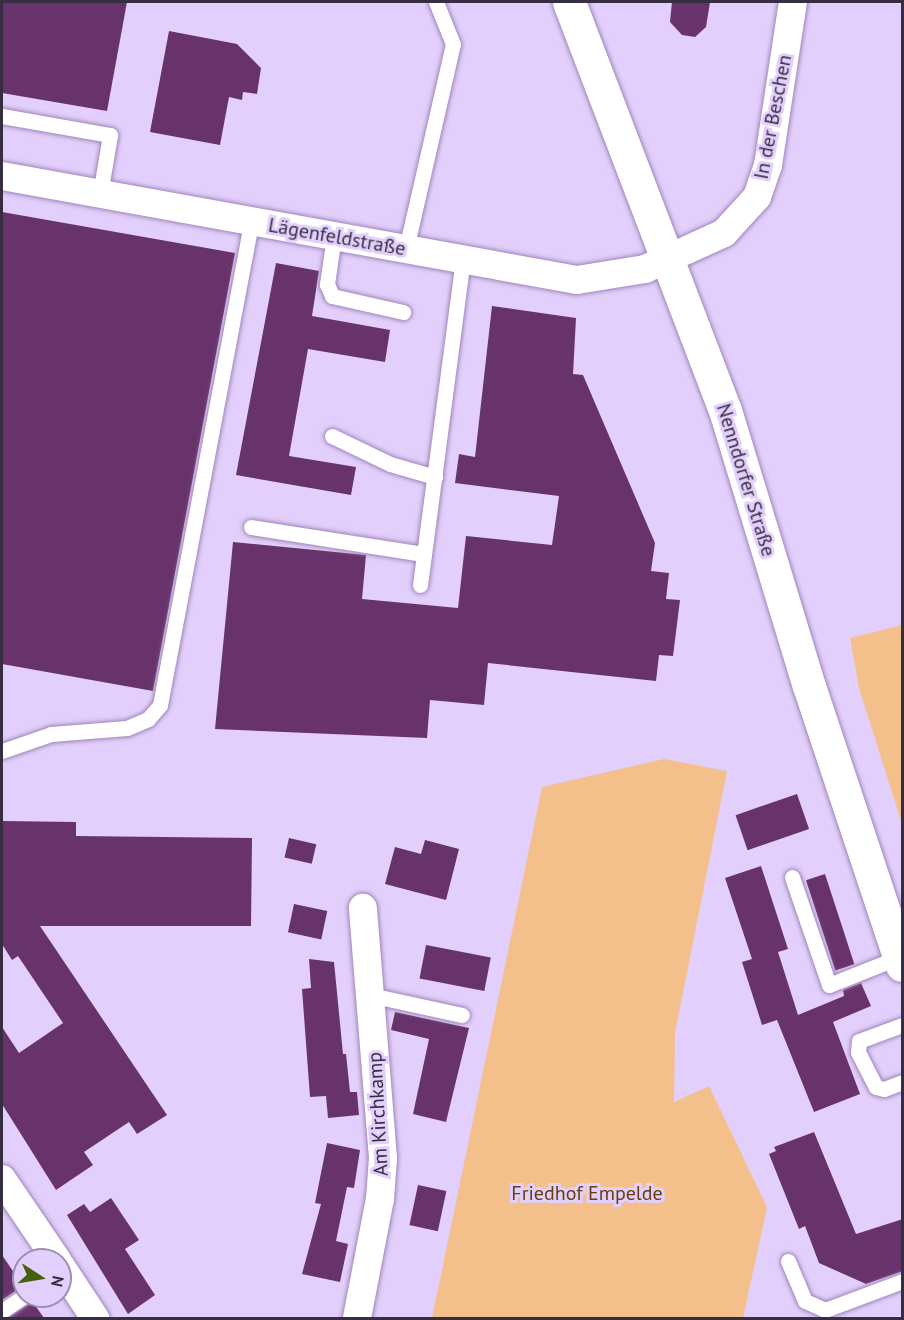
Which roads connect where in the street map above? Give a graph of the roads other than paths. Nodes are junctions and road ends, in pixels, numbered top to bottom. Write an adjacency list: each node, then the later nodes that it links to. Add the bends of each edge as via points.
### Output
1 (436, 2): 9 (lane, via 453,44)
2 (569, 2): 10 (street, Nenndorfer Straße)
3 (793, 2): 10 (street, In der Beschen, via 768,165 756,197 724,233)
4 (2, 116): 6 (lane, via 110,135)
5 (2, 176): 6 (street, Lägenfeldstraße)
6 (100, 194): 7 (street, Lägenfeldstraße)
7 (251, 222): 8 (street, Lägenfeldstraße); 18 (lane, via 160,705 148,719 127,728 51,734)
8 (334, 236): 9 (street, Lägenfeldstraße); 12 (lane, via 327,284 332,296)
9 (406, 249): 11 (street, Lägenfeldstraße)
10 (670, 258): 11 (street, Lägenfeldstraße, via 645,269 577,280); 21 (street, Nenndorfer Straße, via 725,410 809,686)
11 (463, 260): 14 (lane)
12 (403, 312)
13 (332, 436): 14 (lane, via 390,465)
14 (435, 477): 16 (lane)
15 (251, 526): 16 (lane)
16 (424, 554): 17 (lane)
17 (420, 585)
18 (2, 751)
19 (792, 876): 21 (lane, via 829,985)
20 (363, 908): 22 (street, Am Kirchkamp)
21 (902, 960)
22 (370, 995): 23 (lane); 32 (street, Am Kirchkamp, via 383,1158 380,1200)
23 (462, 1015)
24 (903, 1025): 25 (lane, via 860,1041 858,1052 876,1087 884,1089)
25 (903, 1082)
26 (3, 1184): 27 (street)
27 (47, 1248)
28 (789, 1261): 29 (lane, via 805,1301 825,1310)
29 (903, 1281)
30 (72, 1284): 31 (street)
31 (95, 1318)
32 (357, 1318)

